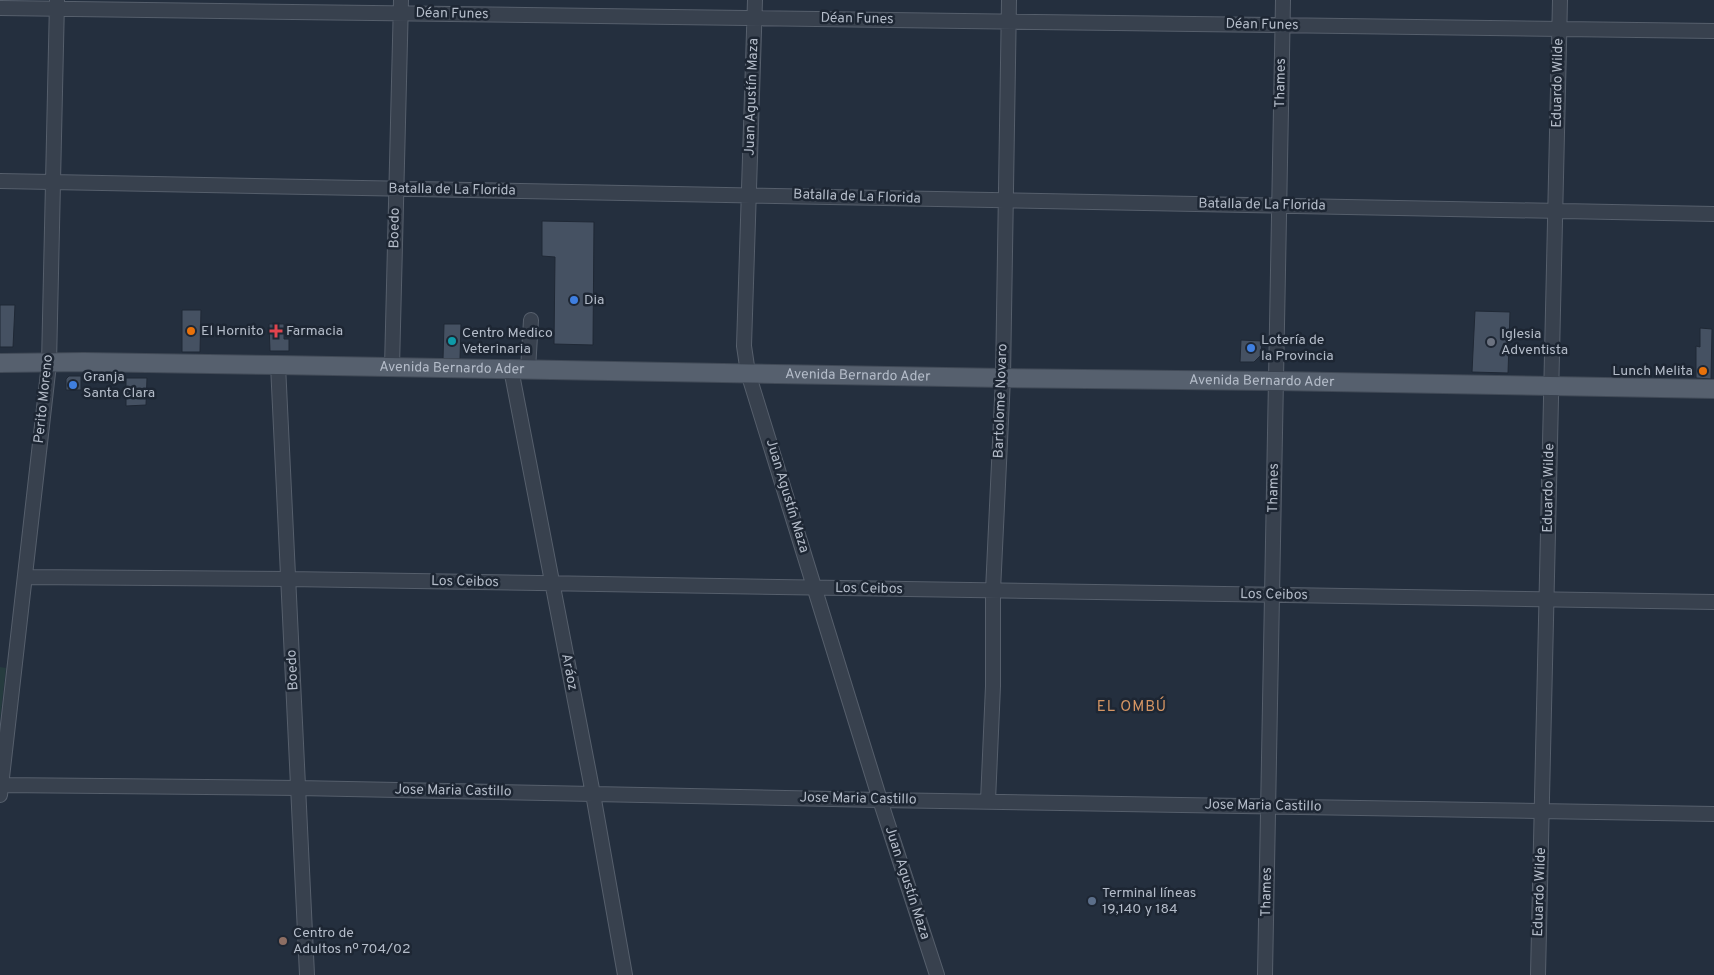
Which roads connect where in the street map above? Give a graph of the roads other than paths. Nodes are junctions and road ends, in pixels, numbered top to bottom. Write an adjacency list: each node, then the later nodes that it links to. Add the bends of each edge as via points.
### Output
1 (755, 0): 8 (street, Juan Agustín Maza)
2 (1008, 0): 9 (street, Bartolome Novaro)
3 (1283, 0): 10 (street, Thames)
4 (1560, 0): 11 (street, Eduardo Wilde)
5 (56, 4): 6 (street, Déan Funes); 7 (street, Déan Funes); 14 (street, Perito Moreno)
6 (400, 7): 8 (street, Déan Funes); 15 (street, Boedo)
7 (0, 8)
8 (754, 18): 9 (street, Déan Funes); 16 (street, Juan Agustín Maza)
9 (1008, 22): 10 (street, Déan Funes); 17 (street, Bartolome Novaro)
10 (1282, 25): 11 (street, Déan Funes); 18 (street, Thames)
11 (1559, 29): 12 (street, Déan Funes); 19 (street, Eduardo Wilde)
12 (1714, 31)
13 (0, 181): 14 (street, Batalla de La Florida)
14 (53, 183): 15 (street, Batalla de La Florida); 23 (street, Perito Moreno)
15 (396, 189): 16 (street, Batalla de La Florida); 25 (street, Boedo)
16 (749, 194): 17 (street, Batalla de La Florida); 27 (street, Juan Agustín Maza, via 744,346)
17 (1006, 202): 18 (street, Batalla de La Florida); 28 (street, Bartolome Novaro)
18 (1279, 205): 19 (street, Batalla de La Florida); 29 (street, Thames)
19 (1555, 211): 20 (street, Batalla de La Florida); 30 (street, Eduardo Wilde)
20 (1714, 214)
21 (532, 320): 26 (street, Aráoz)
22 (0, 363): 23 (main road, Avenida Bernardo Ader)
23 (49, 364): 24 (main road, Avenida Bernardo Ader); 32 (street, Perito Moreno)
24 (278, 365): 25 (main road, Avenida Bernardo Ader); 33 (street, Boedo)
25 (392, 367): 26 (main road, Avenida Bernardo Ader)
26 (520, 369): 27 (main road, Avenida Bernardo Ader); 34 (street, Aráoz)
27 (748, 373): 28 (main road, Avenida Bernardo Ader); 35 (street, Juan Agustín Maza)
28 (1003, 378): 29 (main road, Avenida Bernardo Ader); 36 (street, Bartolome Novaro)
29 (1276, 381): 30 (main road, Avenida Bernardo Ader); 37 (street, Thames)
30 (1551, 386): 31 (main road, Avenida Bernardo Ader); 38 (street, Eduardo Wilde)
31 (1714, 389)
32 (25, 577): 33 (street, Los Ceibos); 41 (street, Perito Moreno)
33 (288, 579): 34 (street, Los Ceibos); 40 (street, Boedo)
34 (552, 584): 35 (street, Los Ceibos); 42 (street, Aráoz)
35 (816, 588): 36 (street, Los Ceibos); 43 (street, Juan Agustín Maza)
36 (993, 591): 37 (street, Los Ceibos); 44 (street, Bartolome Novaro)
37 (1272, 595): 38 (street, Los Ceibos); 45 (street, Thames)
38 (1547, 600): 39 (street, Los Ceibos); 46 (street, Eduardo Wilde)
39 (1714, 602)
40 (298, 788): 41 (street, Jose Maria Castillo); 42 (street, Jose Maria Castillo); 48 (street, Boedo)
41 (1, 790)
42 (593, 794): 43 (street, Jose Maria Castillo); 49 (street, Aráoz)
43 (880, 800): 44 (street, Jose Maria Castillo); 50 (street, Juan Agustín Maza)
44 (988, 801): 45 (street, Jose Maria Castillo)
45 (1269, 806): 46 (street, Jose Maria Castillo); 51 (street, Thames)
46 (1542, 810): 47 (street, Jose Maria Castillo); 52 (street, Eduardo Wilde)
47 (1714, 814)
48 (307, 975)
49 (625, 975)
50 (937, 975)
51 (1265, 975)
52 (1538, 975)

